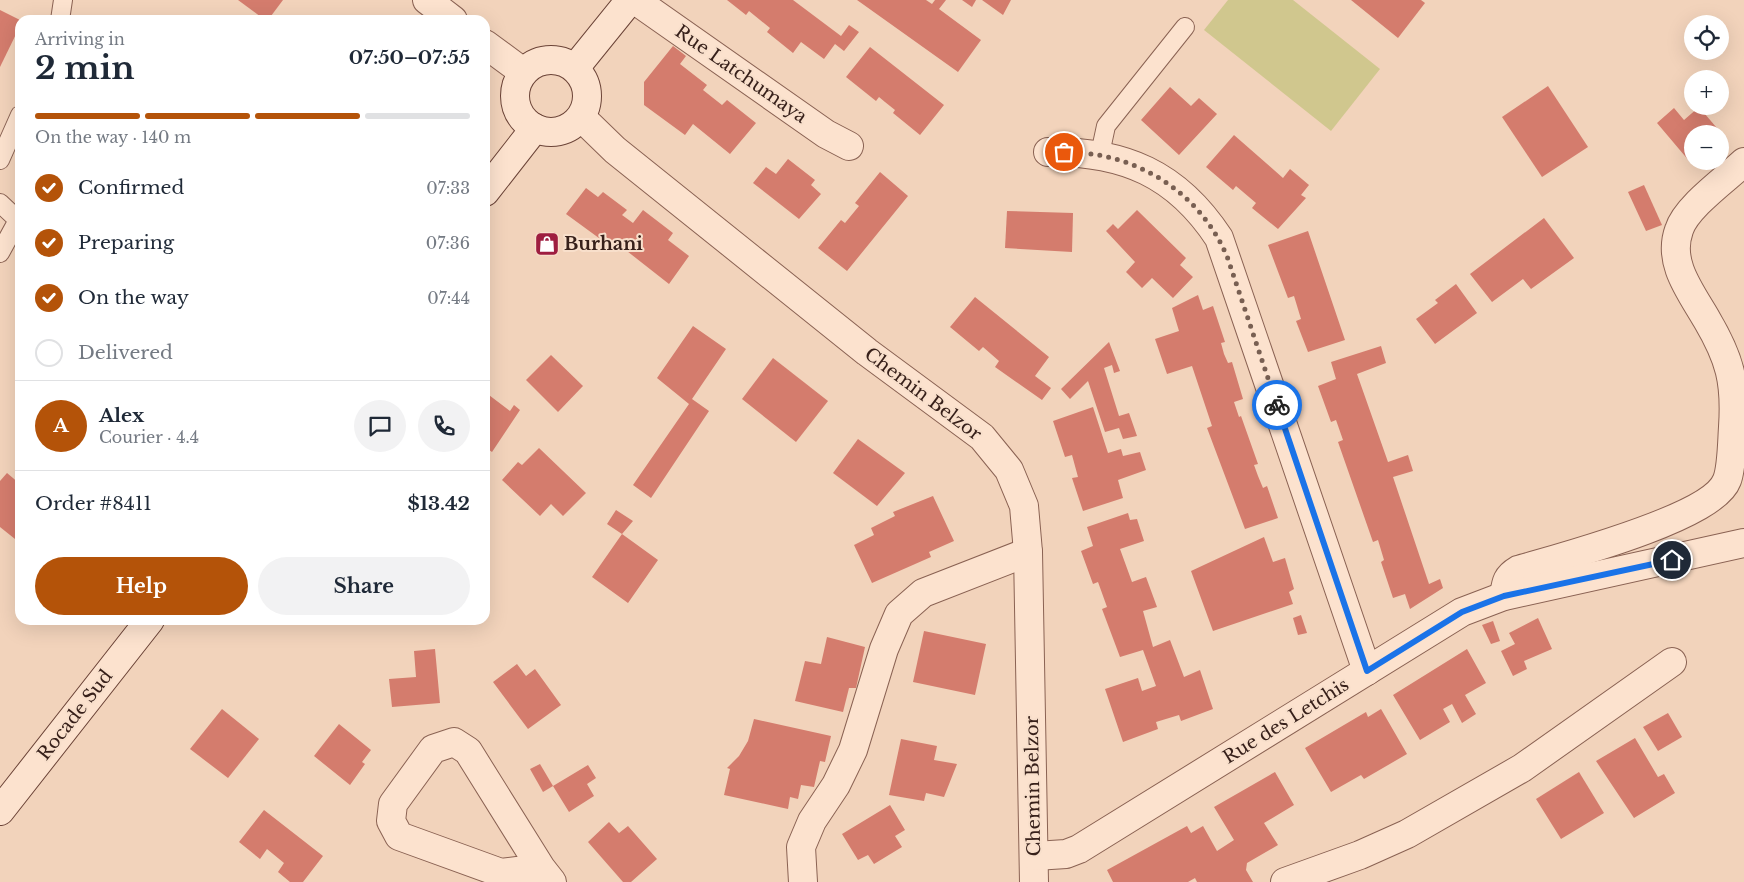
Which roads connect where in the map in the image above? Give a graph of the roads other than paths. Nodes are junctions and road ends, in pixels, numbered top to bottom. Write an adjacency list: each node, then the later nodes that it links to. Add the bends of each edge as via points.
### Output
1 (62, 0): 5 (lane)
2 (427, 0): 6 (street)
3 (630, 0): 9 (street)
4 (635, 0): 14 (street, Rue Latchumaya, via 826,134)
5 (60, 15)
6 (446, 15)
7 (1185, 27): 16 (lane, via 1106,126)
8 (490, 48): 10 (street)
9 (575, 68): 10 (street, via 554,60 537,63); 11 (street, via 582,76 588,97)
10 (523, 72): 13 (street, via 515,92 516,103 523,118)
11 (581, 117): 13 (street, via 565,129 545,131); 25 (street, Chemin Belzor, via 615,150 867,352 982,438 1009,470 1024,506)
12 (15, 127): 17 (lane)
13 (535, 128): 19 (street)
14 (849, 146)
15 (1048, 152): 16 (street)
16 (1100, 154): 29 (street, via 1127,162 1177,191 1202,213 1219,238)
17 (0, 160)
18 (1744, 162): 26 (street, via 1689,212 1679,228 1675,243 1675,258 1681,274 1729,364 1735,396 1727,480 1715,495 1678,517 1616,541 1518,570 1509,575)
19 (490, 186)
20 (0, 204): 21 (lane)
21 (15, 217)
22 (15, 226): 23 (lane)
23 (0, 253)
24 (1744, 543): 26 (street, Rue des Letchis)
25 (1028, 552): 31 (street, Chemin Belzor); 33 (street, via 924,593 899,614 884,648 853,750 836,786 812,821 801,847)
26 (1504, 596): 29 (street, Rue des Letchis, via 1462,612)
27 (146, 625): 30 (street, Rocade Sud)
28 (1672, 662): 34 (street, via 1522,768 1360,855)
29 (1367, 671): 31 (street, Rue des Letchis, via 1079,849)
30 (0, 811)
31 (1035, 869)
32 (547, 875): 32 (street, via 468,751 454,742 433,749 392,804 391,821 399,836 501,873)
33 (803, 882)
34 (1285, 882)

